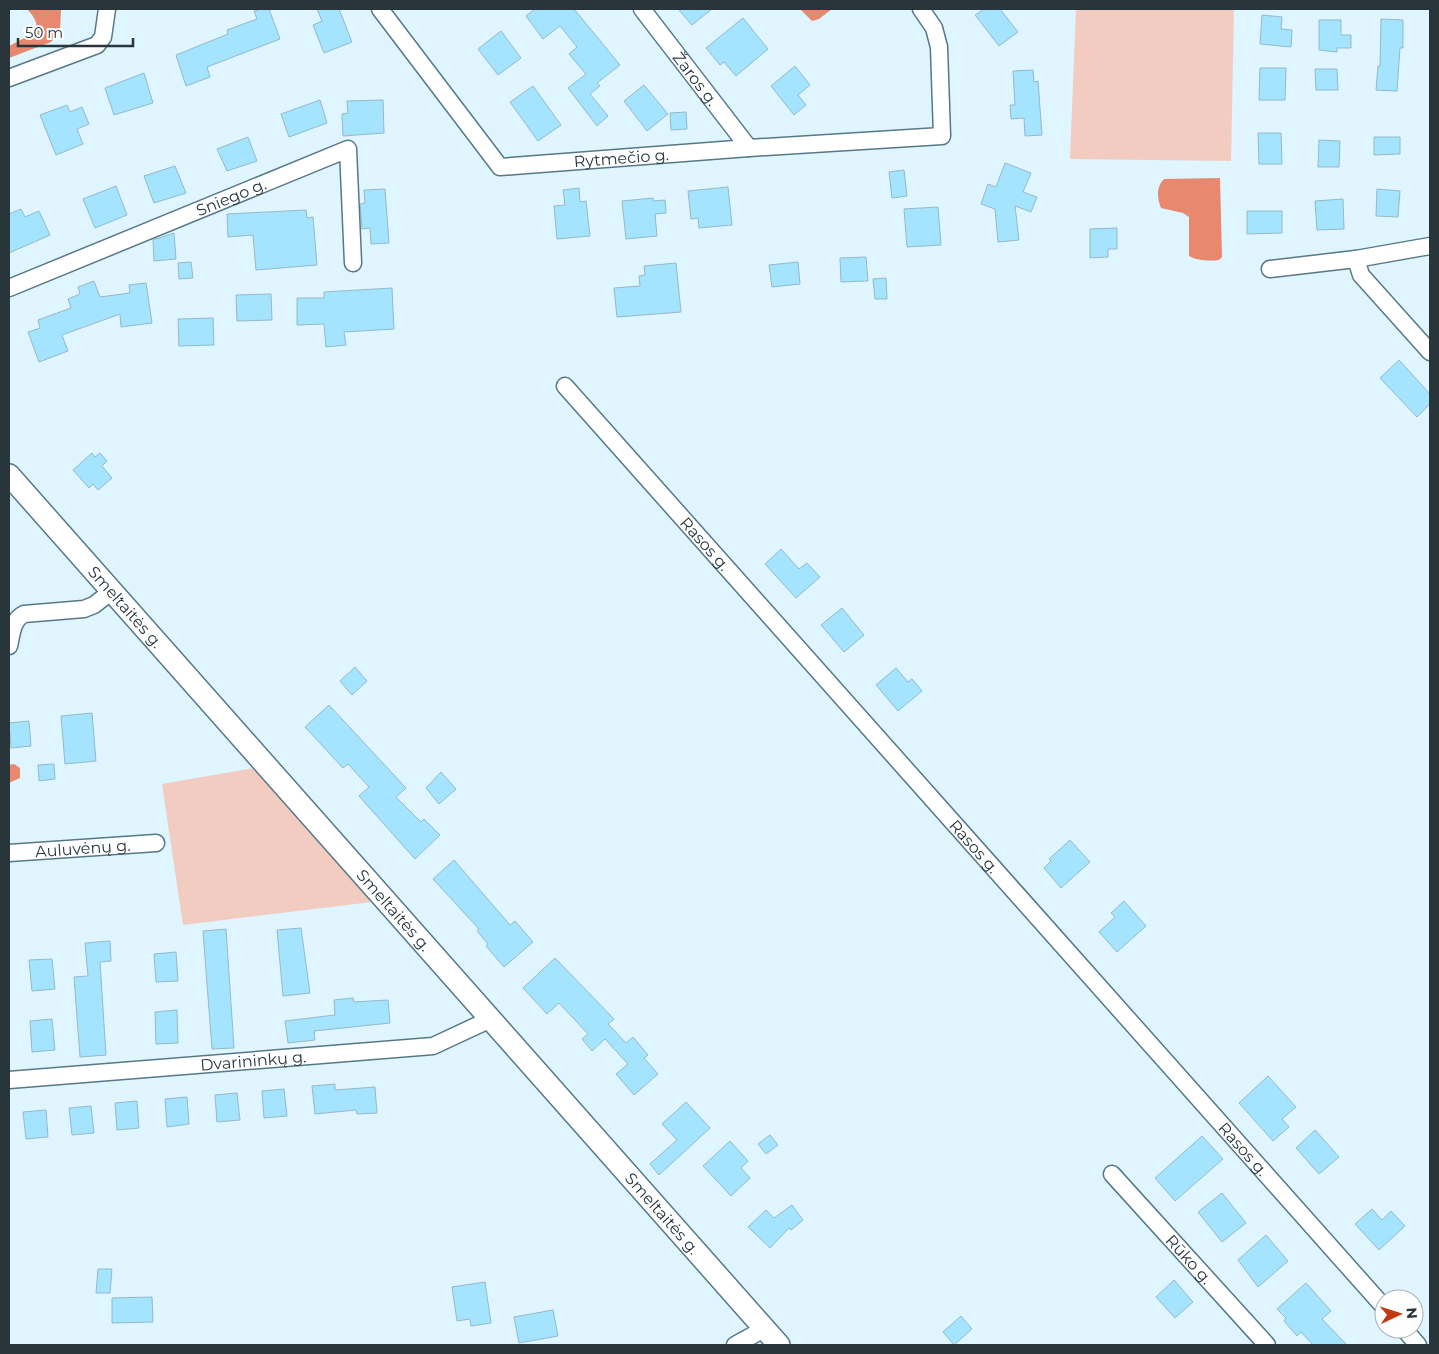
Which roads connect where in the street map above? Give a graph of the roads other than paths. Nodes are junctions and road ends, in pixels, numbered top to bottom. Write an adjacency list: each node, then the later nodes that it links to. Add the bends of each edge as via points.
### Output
1 (107, 9): 5 (street, via 103,37 97,45)
2 (380, 9): 6 (street, Rytmečio g., via 500,167)
3 (642, 9): 6 (street, Žaros g.)
4 (922, 9): 6 (street, Rytmečio g., via 934,28 939,47 942,136)
5 (9, 78)
6 (749, 148)
7 (1430, 246): 8 (street)
8 (1356, 259): 10 (street); 12 (street, via 1361,275)
9 (353, 263): 11 (street, Sniego g., via 348,149)
10 (1270, 269)
11 (9, 288)
12 (1430, 352)
13 (565, 386): 22 (street, Rasos g.)
14 (9, 475): 15 (main road, Smeltaitės g.)
15 (112, 591): 16 (street, via 84,609 19,616 14,623); 19 (main road, Smeltaitės g.)
16 (9, 646)
17 (156, 843): 18 (street, Auluvėnų g.)
18 (9, 853)
19 (491, 1019): 20 (street, Dvarininkų g., via 433,1046); 23 (main road, Smeltaitės g.)
20 (9, 1080)
21 (1112, 1174): 26 (street, Rūko g.)
22 (1374, 1296)
23 (764, 1329): 24 (street); 25 (main road, Smeltaitės g.)
24 (735, 1345)
25 (779, 1345)
26 (1267, 1345)

